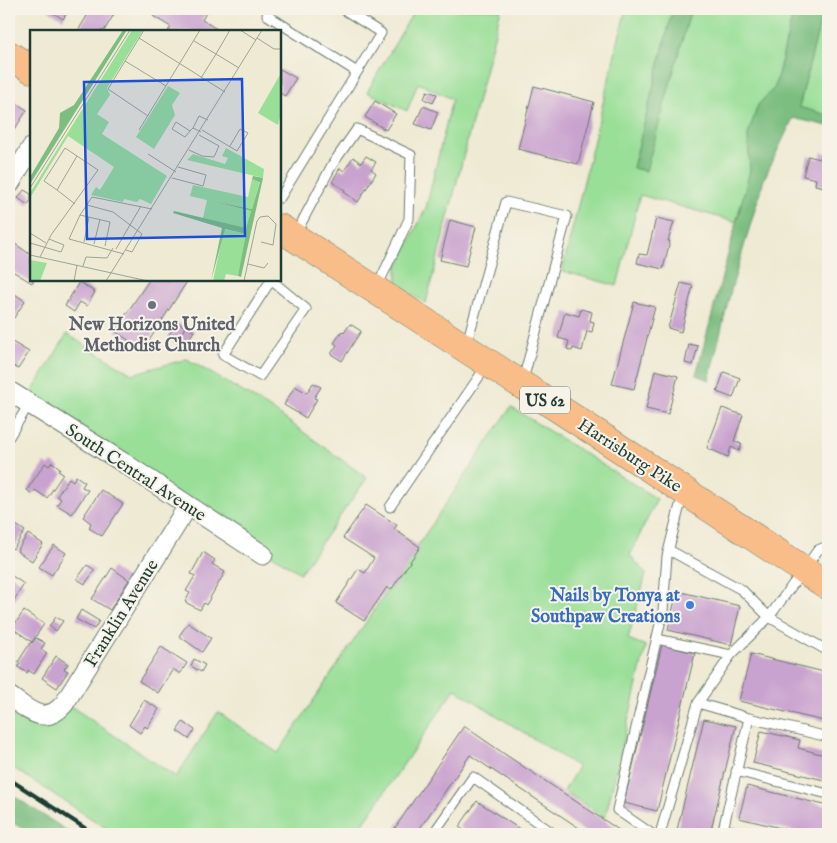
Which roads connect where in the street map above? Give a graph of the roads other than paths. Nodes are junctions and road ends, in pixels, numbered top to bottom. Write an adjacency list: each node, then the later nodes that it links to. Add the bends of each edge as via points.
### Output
1 (271, 9): 5 (lane, via 267,15)
2 (343, 9): 5 (lane, via 381,33)
3 (9, 55): 4 (main road)
4 (30, 68)
5 (357, 72): 8 (lane)
6 (30, 150): 7 (street)
7 (9, 185)
8 (281, 196)
9 (287, 233): 12 (main road, Harrisburg Pike / US 62); 12 (lane, via 357,129 411,154 409,219)
10 (270, 281): 11 (lane, via 223,354 260,376 306,309)
11 (272, 281)
12 (376, 290): 13 (main road, Harrisburg Pike / US 62)
13 (466, 348): 14 (main road, Harrisburg Pike / US 62); 15 (lane, via 506,202 567,216)
14 (488, 363): 15 (main road, Harrisburg Pike / US 62); 21 (lane)
15 (522, 384): 19 (main road, Harrisburg Pike / US 62)
16 (9, 391): 17 (street, South Central Avenue)
17 (29, 404): 18 (lane); 20 (street, South Central Avenue)
18 (9, 437)
19 (684, 491): 23 (lane); 25 (main road, Harrisburg Pike / US 62)
20 (188, 506): 24 (street, South Central Avenue); 31 (street, Franklin Avenue, via 58,711 42,716 35,714)
21 (390, 507)
22 (828, 548): 25 (lane, via 818,550)
23 (669, 550): 27 (lane, via 742,590); 28 (lane)
24 (263, 555)
25 (803, 570): 26 (main road, Harrisburg Pike / US 62); 27 (lane)
26 (828, 586)
27 (770, 617): 29 (lane); 30 (lane)
28 (657, 639): 30 (lane); 40 (lane, via 618,810)
29 (828, 651)
30 (731, 655): 32 (lane)
31 (9, 696)
32 (698, 703): 33 (lane); 41 (lane)
33 (749, 718): 34 (lane); 35 (lane)
34 (828, 737)
35 (736, 771): 36 (lane); 37 (lane)
36 (828, 794)
37 (722, 831): 42 (lane)
38 (432, 834): 39 (lane, via 473,777)
39 (554, 834)
40 (652, 834)
41 (660, 834)
42 (747, 834)

